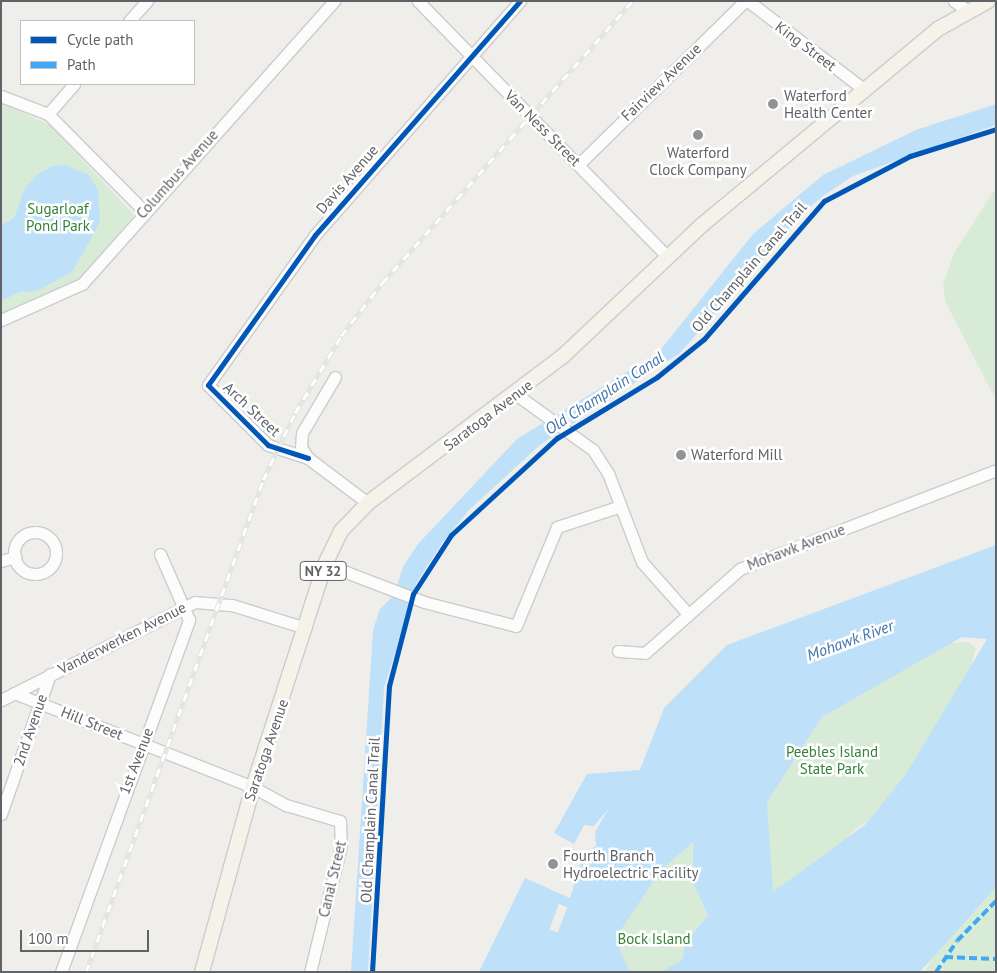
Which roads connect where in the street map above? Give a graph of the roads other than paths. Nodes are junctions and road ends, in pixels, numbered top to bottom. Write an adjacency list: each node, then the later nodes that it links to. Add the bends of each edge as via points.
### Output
1 (147, 1): 9 (street)
2 (334, 1): 16 (street, Columbus Avenue)
3 (418, 1): 10 (street, Van Ness Street)
4 (520, 1): 10 (street, Davis Avenue)
5 (746, 1): 12 (street, King Street); 15 (street, Fairview Avenue)
6 (954, 1): 8 (street)
7 (988, 1): 8 (main road, Saratoga Avenue / NY 32)
8 (967, 10): 12 (main road, Saratoga Avenue / NY 32)
9 (130, 20)
10 (472, 54): 15 (street, Van Ness Street); 20 (street, Davis Avenue, via 316,235)
11 (73, 85): 14 (street)
12 (865, 90): 17 (main road, Saratoga Avenue / NY 32)
13 (1, 96): 14 (street)
14 (48, 114): 16 (street)
15 (579, 164): 17 (street, Van Ness Street)
16 (144, 210): 18 (street, Columbus Avenue, via 82,284)
17 (667, 256): 21 (main road, Saratoga Avenue / NY 32)
18 (1, 320)
19 (335, 377): 22 (street, Arch Street, via 302,433 301,447)
20 (208, 385): 22 (street, Arch Street, via 268,446)
21 (517, 395): 24 (main road, Saratoga Avenue / NY 32); 25 (street, via 565,429 601,462)
22 (308, 458): 24 (street, Arch Street)
23 (996, 470): 31 (street, Mohawk Avenue, via 740,569)
24 (368, 503): 29 (main road, Saratoga Avenue / NY 32, via 341,531)
25 (618, 507): 29 (street, via 557,527 516,626 416,599 395,588); 31 (street, via 642,562)
26 (160, 554): 30 (street, 1st Avenue)
27 (15, 557): 28 (street)
28 (1, 561)
29 (325, 564): 32 (main road, Saratoga Avenue / NY 32)
30 (185, 605): 32 (street, Vanderwerken Avenue, via 218,602); 34 (street, Vanderwerken Avenue); 38 (street, 1st Avenue, via 190,620)
31 (688, 614): 33 (street, Mohawk Avenue, via 645,653)
32 (306, 628): 39 (main road, Saratoga Avenue / NY 32)
33 (618, 651)
34 (50, 674): 35 (street, Vanderwerken Avenue); 37 (street, 2nd Avenue)
35 (14, 693): 36 (street, Vanderwerken Avenue); 37 (street, Hill Street)
36 (1, 700)
37 (40, 702): 38 (street, Hill Street); 40 (street, 2nd Avenue)
38 (142, 744): 39 (street, Hill Street); 41 (street, 1st Avenue)
39 (253, 787): 42 (main road, Saratoga Avenue / NY 32); 43 (street, Canal Street, via 286,805 335,816 343,826)
40 (1, 814)
41 (61, 972)
42 (202, 972)
43 (310, 972)

